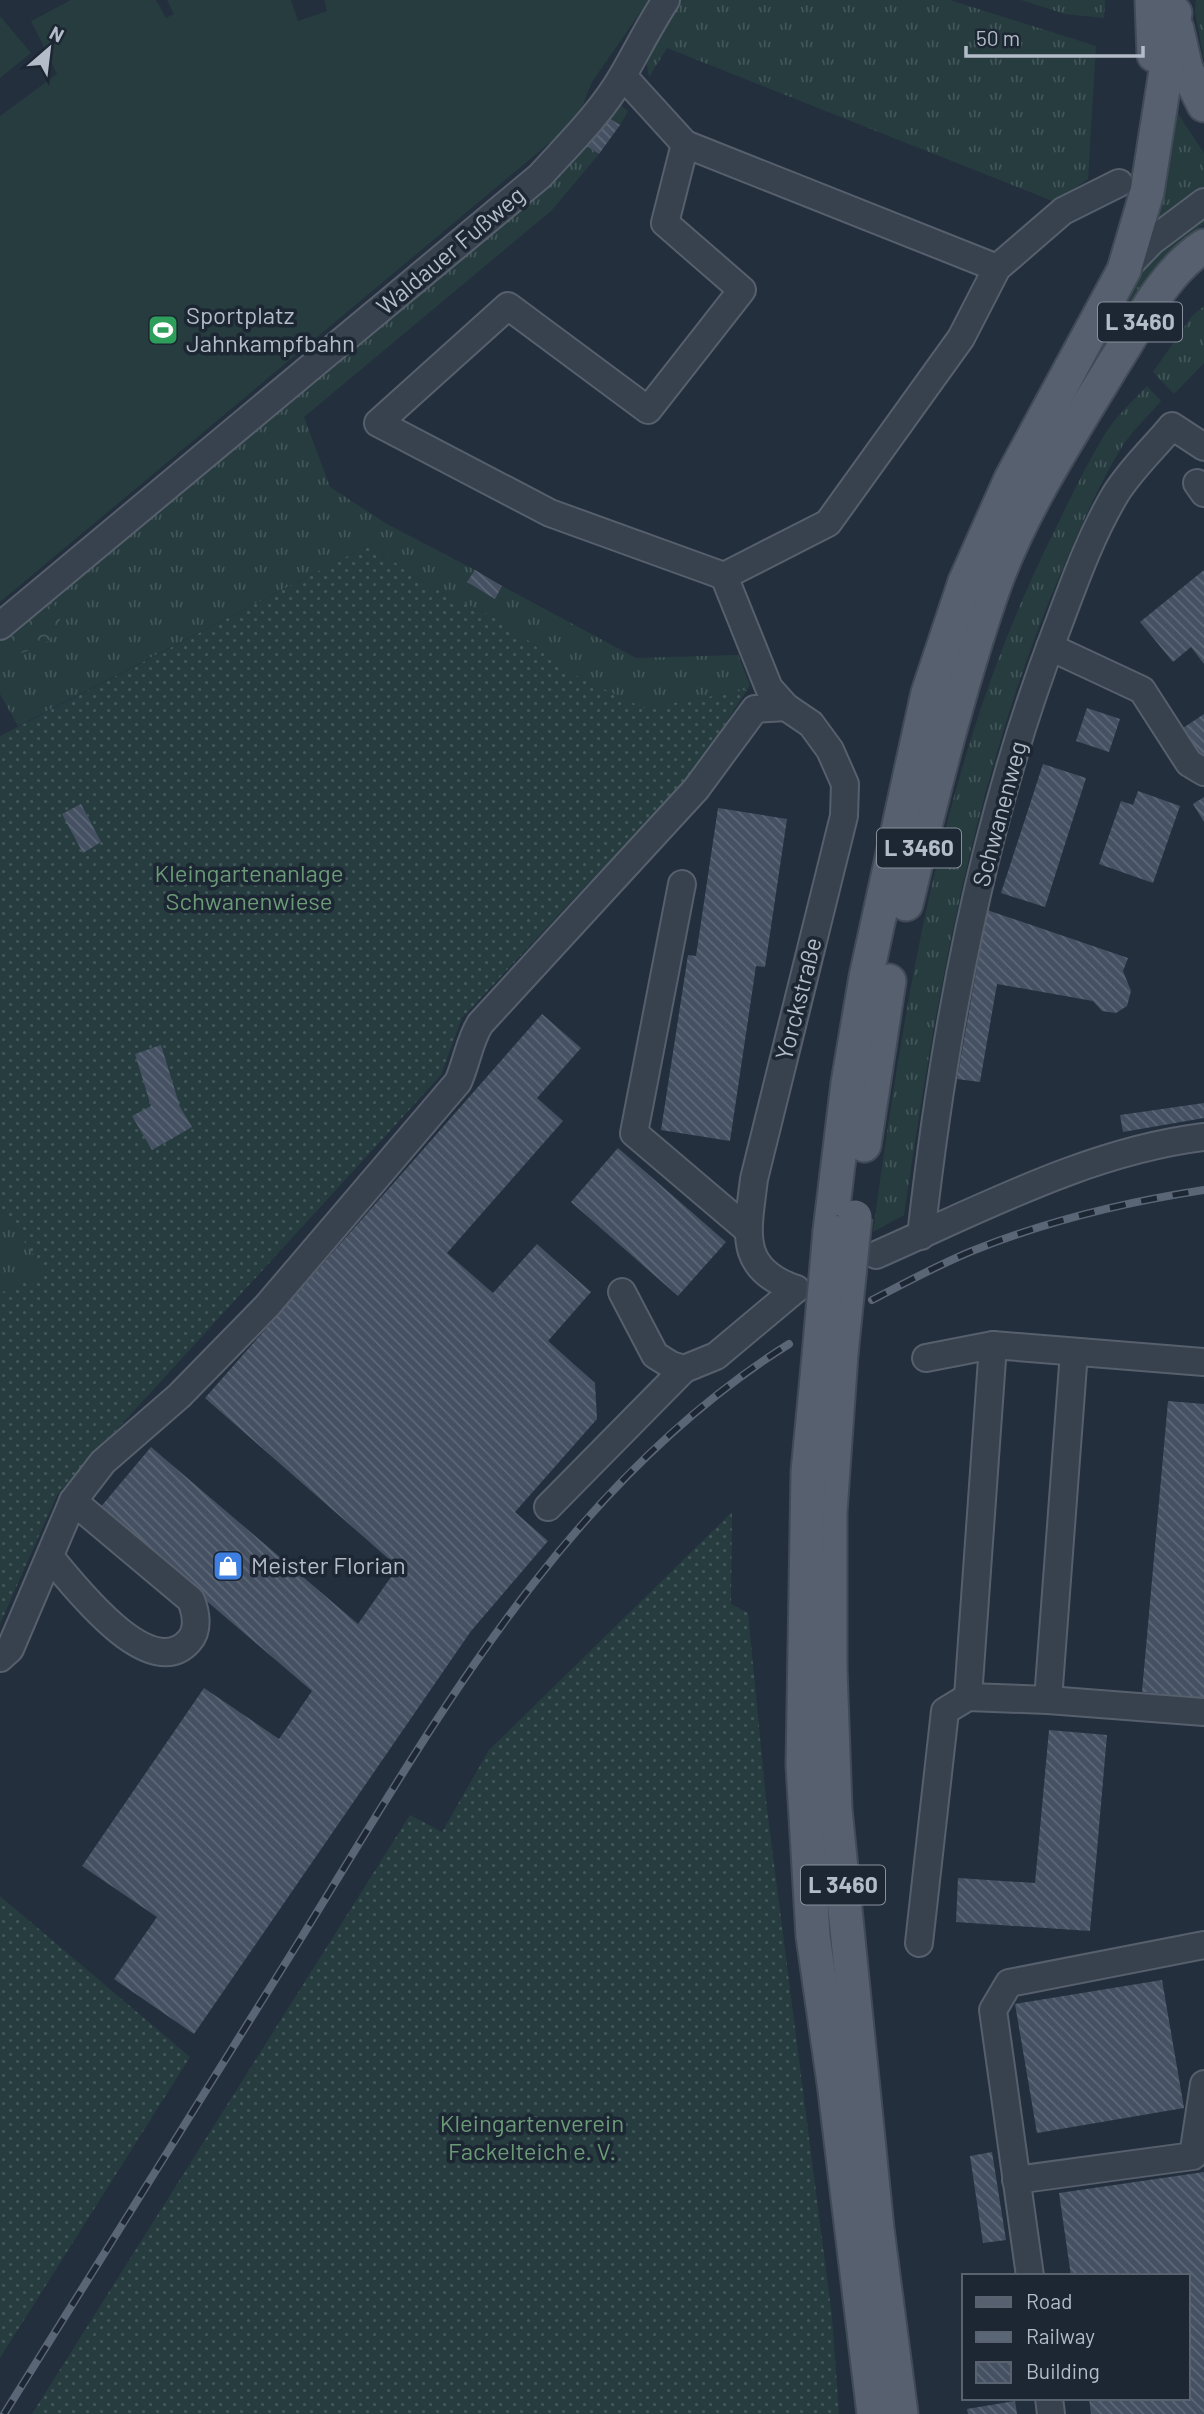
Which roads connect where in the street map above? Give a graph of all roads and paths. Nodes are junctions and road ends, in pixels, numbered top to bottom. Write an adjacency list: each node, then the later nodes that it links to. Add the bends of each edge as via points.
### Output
1 (666, 0): 3 (street, Waldauer Fußweg)
2 (1167, 4): 4 (main road); 10 (main road, L 3460, via 1147,192)
3 (622, 76): 5 (street); 13 (street, Waldauer Fußweg, via 588,123 540,176)
4 (1204, 106)
5 (685, 144): 9 (street); 12 (street, via 665,223 742,290 648,410 508,306 378,423 550,513)
6 (1119, 183): 9 (street, via 1063,211)
7 (1204, 202): 10 (street, via 1152,241)
8 (1204, 246): 19 (main road, L 3460, via 1169,281 1101,386 1038,493 992,592 930,802 893,957 867,1115)
9 (997, 268): 12 (street, via 961,338 828,523)
10 (1124, 270): 19 (main road, L 3460, via 1011,479 965,582 928,692 866,977 848,1083)
11 (1204, 447): 14 (street, Schwanenweg, via 1172,426 1115,494)
12 (724, 576): 15 (street, Yorckstraße, via 769,688)
13 (0, 626)
14 (1049, 647): 16 (street, via 1142,690 1189,763); 21 (street, Schwanenweg, via 1014,755 964,956 944,1049)
15 (786, 707): 20 (street, Yorckstraße, via 811,724 830,750 845,784 845,816 754,1179); 30 (street, via 755,709 696,789 480,1024 458,1082 267,1306 179,1396 103,1462)
16 (1204, 772)
17 (682, 884): 20 (street, via 634,1133)
18 (1204, 1136): 21 (street, via 1164,1142 1045,1181)
19 (843, 1224): 27 (main road, L 3460, bridge)
20 (748, 1230): 29 (street, Yorckstraße, via 748,1247 757,1264 776,1282 796,1289 716,1356)
21 (921, 1236): 22 (street)
22 (876, 1255)
23 (622, 1292): 29 (street, via 655,1355)
24 (993, 1345): 25 (street); 26 (street); 34 (street)
25 (1074, 1352): 28 (street); 35 (street)
26 (926, 1358)
27 (830, 1360): 42 (main road, L 3460, via 808,1472 803,1765 813,1936); 43 (main road, L 3460, via 835,1809 877,2229)
28 (1204, 1362)
29 (684, 1368): 31 (street)
30 (74, 1501): 32 (street); 32 (street, via 191,1600 196,1624 191,1639 180,1649 139,1646 95,1609)
31 (548, 1507)
32 (50, 1558): 33 (street, via 10,1649)
33 (0, 1658)
34 (968, 1697): 35 (street); 37 (street, via 945,1712)
35 (1048, 1700): 36 (street)
36 (1204, 1712)
37 (919, 1943)
38 (1204, 1944): 40 (street, via 1009,1983 993,2010)
39 (1204, 2084): 40 (street, via 1194,2156)
40 (1016, 2180): 41 (street)
41 (1030, 2274)
42 (874, 2414)
43 (901, 2414)

